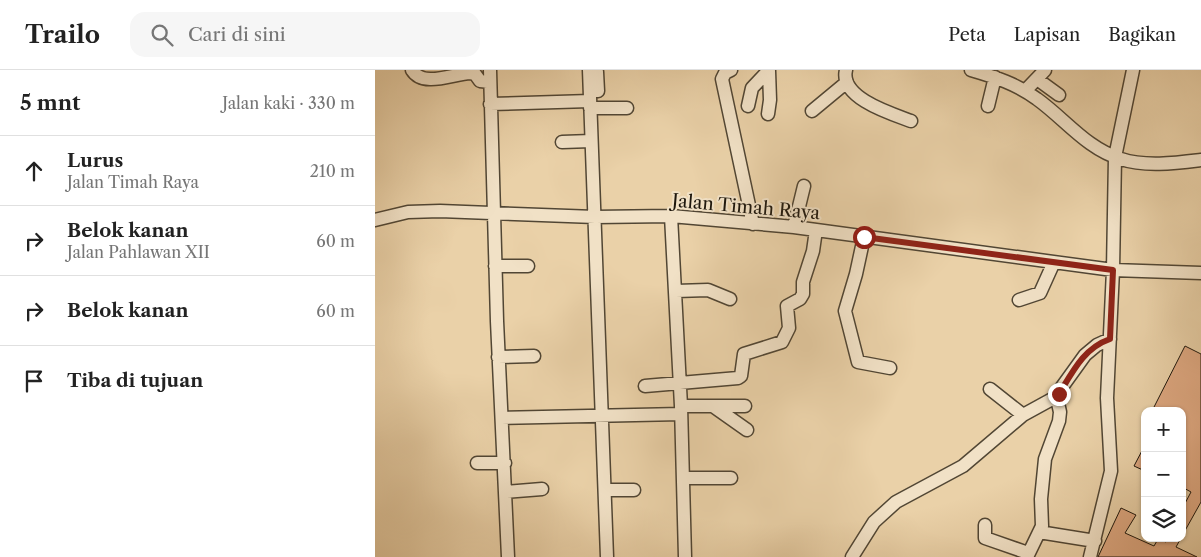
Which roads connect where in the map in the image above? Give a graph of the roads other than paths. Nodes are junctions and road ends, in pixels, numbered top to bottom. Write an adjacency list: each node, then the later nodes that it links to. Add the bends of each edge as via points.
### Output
1 (412, 70): 8 (street, via 426,79 470,73 480,81)
2 (590, 70): 13 (street)
3 (731, 70): 30 (street, via 723,75 722,82)
4 (769, 70): 15 (street, via 752,88); 19 (street)
5 (971, 70): 10 (street)
6 (1133, 70): 23 (street)
7 (1041, 74): 11 (street); 12 (street)
8 (490, 76): 14 (street)
9 (847, 76): 18 (street); 20 (street, via 863,100)
10 (995, 77): 11 (street); 16 (street)
11 (1025, 91): 23 (street, via 1095,147)
12 (1059, 95)
13 (593, 100): 14 (street); 17 (street); 22 (street)
14 (490, 104): 26 (street)
15 (748, 106)
16 (988, 106)
17 (627, 108)
18 (812, 111)
19 (768, 114)
20 (911, 121)
21 (562, 142): 22 (street)
22 (591, 142): 28 (street)
23 (1115, 158): 24 (street, via 1145,162); 37 (street)
24 (1201, 160)
25 (804, 186): 31 (street)
26 (493, 214): 28 (street, Jalan Timah Raya); 29 (street, Jalan Timah Raya, via 409,212); 35 (street)
27 (671, 216): 28 (street, Jalan Timah Raya); 30 (street, Jalan Timah Raya); 39 (street)
28 (595, 217): 53 (street)
29 (375, 220)
30 (753, 224): 31 (street, Jalan Timah Raya)
31 (794, 227): 32 (street, Jalan Timah Raya)
32 (816, 230): 33 (street, Jalan Timah Raya); 46 (street, via 803,294 787,306 789,328 783,342 744,354 739,378)
33 (864, 237): 34 (street, Jalan Timah Raya); 45 (street, via 845,314 859,362)
34 (1053, 262): 37 (street, Jalan Timah Raya); 41 (street, via 1040,293)
35 (495, 266): 36 (street); 44 (street)
36 (528, 266)
37 (1113, 270): 38 (street, Jalan Timah Raya); 42 (street)
38 (1201, 273)
39 (676, 291): 40 (street, via 708,290); 46 (street)
40 (730, 299)
41 (1019, 300)
42 (1110, 339): 49 (street, via 1085,355); 67 (street, via 1107,398 1111,471)
43 (534, 356): 44 (street)
44 (498, 357): 55 (street)
45 (890, 368)
46 (681, 384): 47 (street); 52 (street)
47 (645, 386)
48 (990, 389): 54 (street)
49 (1054, 398): 54 (street); 66 (street, via 1059,406 1059,422 1045,459)
50 (713, 406): 51 (street); 52 (street); 56 (street)
51 (745, 406)
52 (681, 410): 53 (street); 59 (street)
53 (603, 414): 55 (street); 62 (street)
54 (1023, 415): 72 (street, via 963,466 896,502 874,522)
55 (502, 418): 58 (street)
56 (747, 430)
57 (477, 463): 58 (street)
58 (505, 463): 64 (street)
59 (683, 478): 60 (street); 71 (street)
60 (731, 478)
61 (542, 489): 64 (street)
62 (606, 490): 63 (street); 70 (street)
63 (634, 490)
64 (505, 492): 69 (street)
65 (985, 525): 68 (street, via 985,538)
66 (1039, 532): 67 (street); 68 (street)
67 (1095, 541): 73 (street)
68 (1028, 555)
69 (508, 557)
70 (607, 557)
71 (685, 557)
72 (851, 557)
73 (1089, 557)

